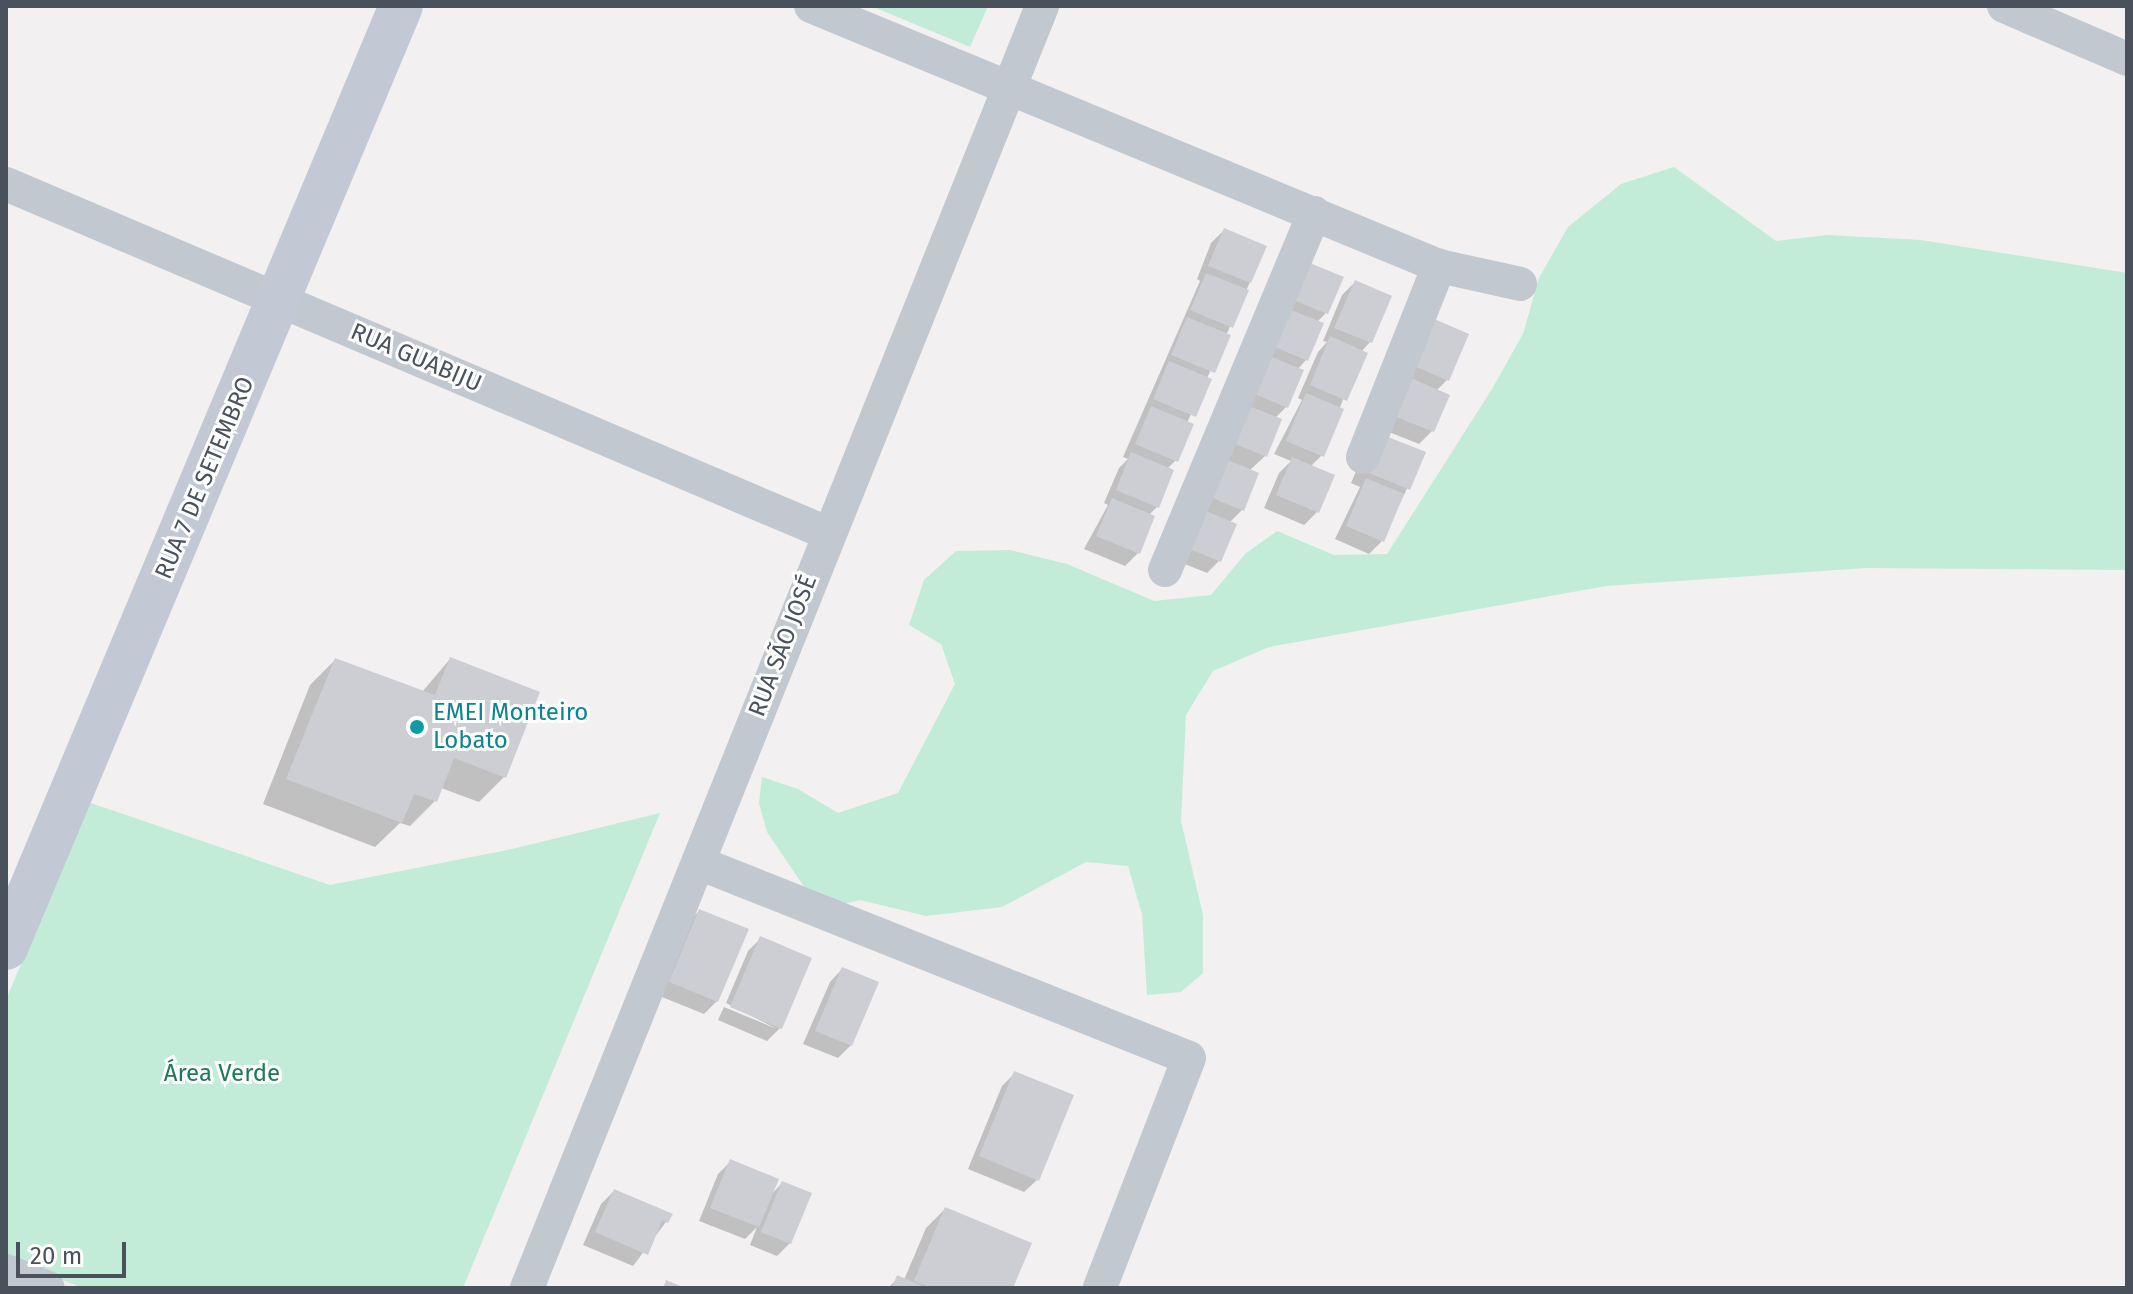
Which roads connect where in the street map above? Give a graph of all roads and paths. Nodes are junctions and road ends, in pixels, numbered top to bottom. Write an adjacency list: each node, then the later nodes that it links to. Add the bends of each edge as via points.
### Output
1 (401, 6): 11 (street, RUA 7 DE SETEMBRO)
2 (811, 6): 6 (street)
3 (1042, 6): 6 (street, RUA SÃO JOSÉ)
4 (2004, 6): 5 (street)
5 (2127, 59)
6 (1009, 85): 8 (street); 13 (street, RUA SÃO JOSÉ)
7 (6, 184): 11 (street, RUA GUABIJU)
8 (1314, 213): 9 (street); 14 (street)
9 (1439, 266): 10 (street); 12 (street)
10 (1520, 284)
11 (281, 300): 13 (street, RUA GUABIJU); 16 (street, RUA 7 DE SETEMBRO)
12 (1363, 457)
13 (827, 533): 15 (street, RUA SÃO JOSÉ)
14 (1165, 570)
15 (699, 863): 19 (street, RUA SÃO JOSÉ); 20 (street, via 1189,1058)
16 (9, 934)
17 (6, 1271): 18 (street)
18 (48, 1288)
19 (527, 1288)
20 (1100, 1288)

